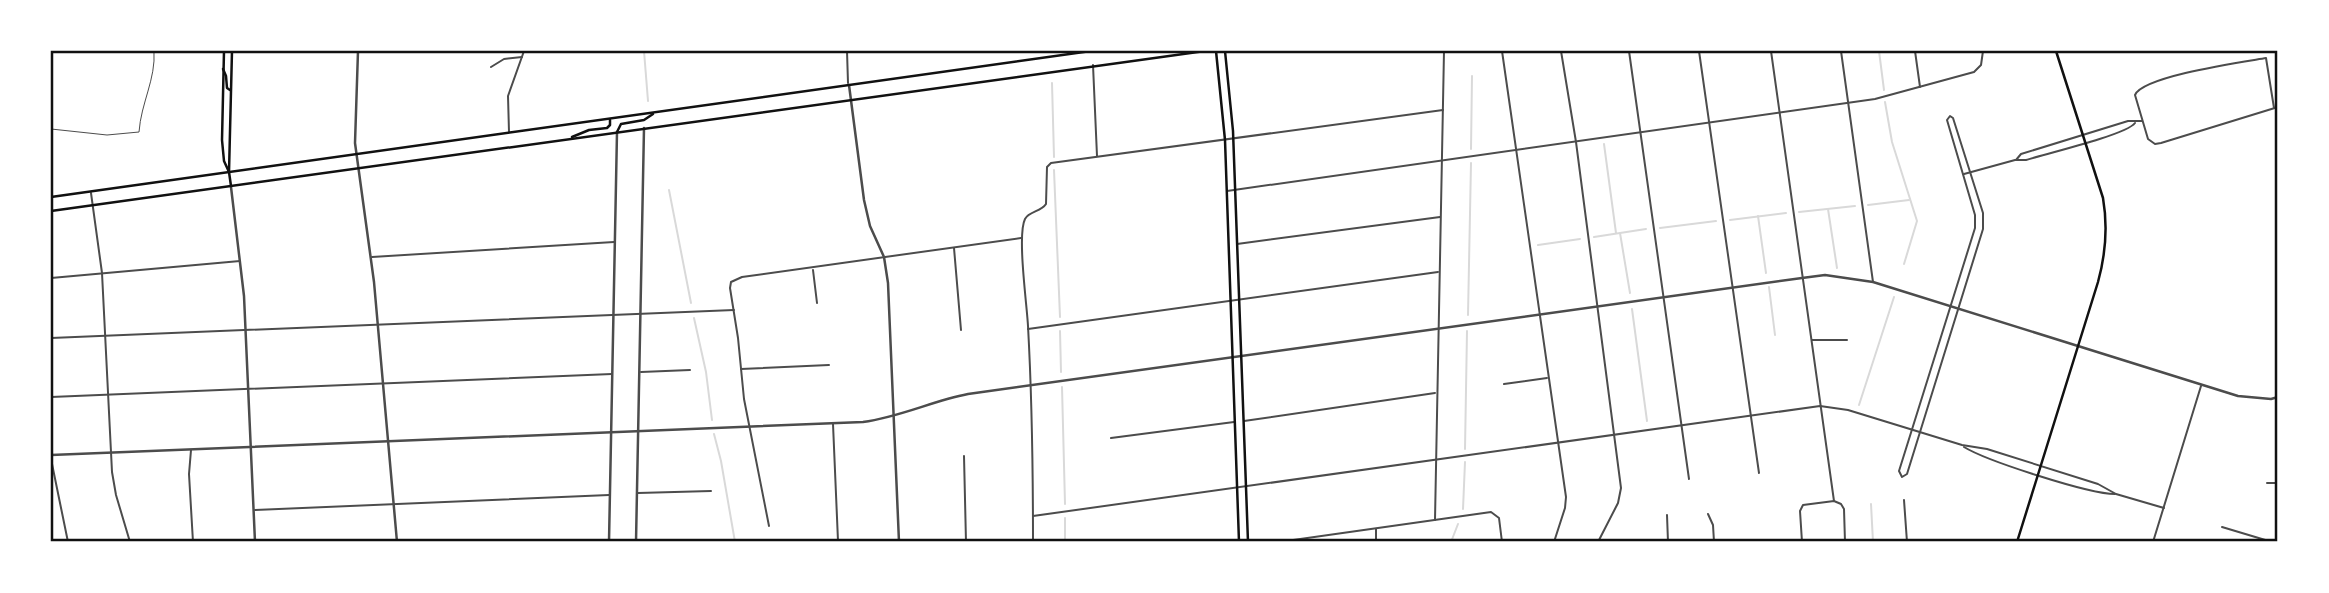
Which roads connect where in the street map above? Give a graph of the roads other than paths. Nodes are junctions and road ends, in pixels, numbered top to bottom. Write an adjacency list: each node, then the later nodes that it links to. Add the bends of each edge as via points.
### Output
1 (153, 51): 39 (lane, via 154,68 139,132 107,135)
2 (224, 51): 24 (main road)
3 (232, 51): 27 (main road)
4 (358, 51): 50 (street)
5 (524, 51): 21 (street)
6 (847, 51): 25 (street)
7 (1091, 51): 25 (main road)
8 (1205, 51): 22 (main road)
9 (1216, 51): 46 (main road)
10 (1226, 51): 45 (main road)
11 (1444, 51): 31 (street)
12 (1502, 51): 49 (street)
13 (1561, 51): 47 (street)
14 (1629, 51): 42 (street)
15 (1699, 51): 36 (street)
16 (1770, 51): 33 (street)
17 (1841, 51): 29 (street)
18 (1915, 51): 26 (street)
19 (1983, 51): 26 (street, via 1983,62 1976,70)
20 (2056, 51): 43 (main road)
21 (523, 57): 23 (street, via 503,59); 41 (street, via 508,96)
22 (1093, 65): 28 (main road); 51 (street)
23 (491, 67)
24 (223, 69): 27 (main road); 55 (main road, via 222,140)
25 (849, 84): 28 (street); 32 (main road)
26 (1920, 87): 29 (street)
27 (230, 90): 55 (main road)
28 (850, 99): 38 (main road); 71 (street, via 864,200)
29 (1848, 104): 33 (street); 78 (street)
30 (2276, 107): 35 (street, via 2159,144 2148,140); 35 (street, via 2266,58 2200,69 2140,88 2135,96)
31 (1443, 110): 45 (street); 53 (street)
32 (656, 112): 34 (main road); 40 (main road, via 644,120 621,124)
33 (1780, 114): 36 (street); 77 (street)
34 (610, 118): 41 (main road); 44 (main road, via 607,128)
35 (2142, 121): 37 (street)
36 (1710, 123): 42 (street); 79 (street)
37 (2136, 123): 43 (street, via 2128,121); 48 (street)
38 (644, 128): 40 (main road); 88 (street)
39 (51, 129)
40 (617, 132): 44 (main road); 67 (street)
41 (509, 133): 50 (main road)
42 (1641, 133): 47 (street); 80 (street)
43 (2083, 134): 48 (main road); 52 (street)
44 (569, 139): 54 (main road)
45 (1233, 139): 46 (street); 59 (main road)
46 (1225, 140): 51 (street); 61 (main road)
47 (1576, 142): 49 (street); 84 (street)
48 (2086, 142): 52 (street); 100 (main road, via 2103,198 2106,238)
49 (1516, 151): 53 (street); 89 (street)
50 (356, 154): 54 (street); 55 (main road)
51 (1097, 157): 66 (street, via 1047,167 1046,204 1024,219)
52 (2015, 160): 56 (street)
53 (1443, 161): 59 (street); 65 (street)
54 (358, 169): 58 (main road); 70 (street)
55 (229, 172): 58 (main road); 60 (main road)
56 (1971, 173): 57 (street); 57 (street, via 1949,116); 86 (street, via 1983,221)
57 (1963, 174): 85 (street, via 1976,221)
58 (231, 187): 63 (main road); 72 (street)
59 (1235, 190): 61 (street); 68 (main road)
60 (90, 191): 62 (main road); 63 (street)
61 (1227, 191): 82 (main road)
62 (51, 197)
63 (93, 205): 64 (main road); 75 (street)
64 (51, 211)
65 (1441, 216): 68 (street); 74 (street)
66 (1022, 238): 69 (street); 93 (street)
67 (615, 242): 70 (street); 90 (street)
68 (1237, 244): 81 (main road)
69 (954, 247): 71 (street); 95 (street)
70 (370, 257): 91 (street)
71 (884, 257): 73 (street); 120 (street)
72 (241, 261): 75 (street); 94 (street)
73 (812, 268): 83 (street); 87 (street, via 735,279 730,288)
74 (1439, 272): 81 (street); 92 (street)
75 (102, 273): 76 (street); 96 (street)
76 (51, 278)
77 (1802, 278): 78 (street, via 1825,275); 79 (street); 98 (street)
78 (1872, 282): 85 (street)
79 (1732, 287): 80 (street); 119 (street)
80 (1663, 295): 84 (street); 124 (street)
81 (1239, 300): 82 (street); 101 (main road)
82 (1231, 301): 93 (street); 102 (main road)
83 (817, 303)
84 (1596, 306): 89 (street); 130 (street)
85 (1951, 307): 86 (street); 126 (street)
86 (1957, 309): 100 (street); 128 (street)
87 (734, 310): 88 (street); 104 (street)
88 (642, 314): 90 (street); 106 (street)
89 (1540, 314): 92 (street); 108 (street)
90 (613, 316): 91 (street); 107 (street)
91 (377, 325): 94 (street); 109 (street)
92 (1438, 327): 101 (street); 114 (street)
93 (1028, 329): 111 (street)
94 (246, 330): 96 (street); 113 (street)
95 (961, 331)
96 (106, 336): 97 (street); 115 (street)
97 (51, 338)
98 (1811, 340): 99 (street); 118 (street)
99 (1847, 340)
100 (2077, 346): 112 (street); 141 (main road)
101 (1241, 356): 102 (street); 121 (main road)
102 (1233, 357): 111 (street); 122 (main road)
103 (829, 365): 104 (street)
104 (740, 369): 125 (street)
105 (690, 370): 106 (street)
106 (639, 372): 127 (street)
107 (612, 374): 109 (street); 129 (street)
108 (1548, 378): 110 (street); 133 (street)
109 (383, 383): 113 (street); 132 (street)
110 (1504, 384)
111 (1029, 385): 120 (street, via 948,398); 160 (street)
112 (2202, 385): 117 (street, via 2238,396); 156 (street)
113 (249, 389): 115 (street); 135 (street)
114 (1436, 393): 121 (street); 140 (street)
115 (109, 394): 116 (street); 137 (street)
116 (51, 397)
117 (2278, 397)
118 (1820, 406): 119 (street); 126 (street); 154 (street)
119 (1750, 415): 124 (street); 142 (street)
120 (894, 417): 123 (street); 173 (street)
121 (1244, 421): 147 (main road)
122 (1235, 422): 131 (street); 148 (main road)
123 (833, 423): 125 (street); 165 (street)
124 (1681, 426): 130 (street); 144 (street)
125 (749, 427): 127 (street); 162 (street)
126 (1912, 430): 128 (street); 128 (street, via 1899,471 1902,477)
127 (638, 432): 129 (street); 150 (street)
128 (1920, 432): 134 (street)
129 (611, 433): 132 (street); 152 (street)
130 (1614, 434): 133 (street); 182 (street, via 1620,496)
131 (1111, 438)
132 (388, 442): 135 (street); 155 (street)
133 (1557, 443): 140 (street); 181 (street, via 1566,497)
134 (1962, 446): 141 (street); 143 (street)
135 (251, 447): 136 (street); 157 (street)
136 (191, 450): 137 (street); 168 (street)
137 (110, 453): 139 (street); 167 (street)
138 (964, 456): 174 (street)
139 (51, 457): 166 (street)
140 (1435, 459): 147 (street); 161 (street)
141 (2040, 466): 143 (main road); 151 (street)
142 (1759, 474)
143 (2038, 474): 151 (street); 188 (main road)
144 (1689, 479)
145 (2267, 483): 146 (street)
146 (2278, 483)
147 (1246, 487): 148 (street); 177 (main road)
148 (1237, 488): 160 (street); 176 (main road)
149 (711, 491): 150 (street)
150 (637, 493): 172 (street)
151 (2116, 494): 156 (street)
152 (610, 495): 155 (street); 171 (street)
153 (1905, 500): 187 (street)
154 (1834, 502): 185 (street, via 1802,506); 186 (street, via 1843,509)
155 (394, 505): 157 (street); 170 (street)
156 (2164, 508): 189 (street)
157 (254, 510): 169 (street)
158 (1708, 514): 184 (street)
159 (1667, 515): 183 (street)
160 (1033, 516): 175 (street)
161 (1436, 520): 164 (street); 180 (street, via 1496,514)
162 (769, 526)
163 (2222, 527): 190 (street)
164 (1376, 529): 178 (street); 179 (street)
165 (838, 541)
166 (68, 542)
167 (130, 542)
168 (193, 542)
169 (255, 542)
170 (397, 542)
171 (609, 542)
172 (636, 542)
173 (899, 542)
174 (966, 542)
175 (1033, 542)
176 (1239, 542)
177 (1248, 542)
178 (1279, 542)
179 (1376, 542)
180 (1502, 542)
181 (1554, 542)
182 (1598, 542)
183 (1668, 542)
184 (1714, 542)
185 (1802, 542)
186 (1845, 542)
187 (1907, 542)
188 (2017, 542)
189 (2153, 542)
190 (2272, 542)

